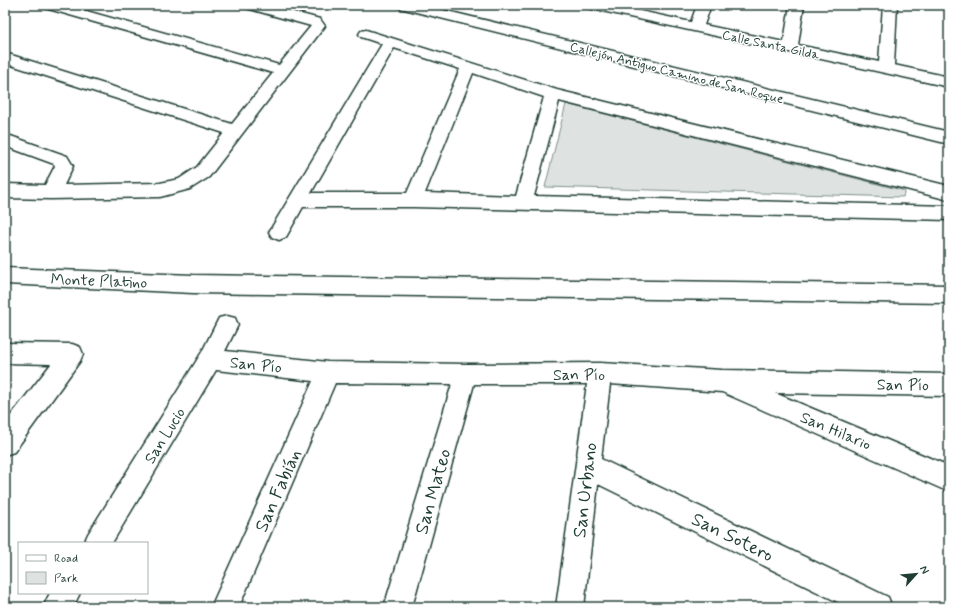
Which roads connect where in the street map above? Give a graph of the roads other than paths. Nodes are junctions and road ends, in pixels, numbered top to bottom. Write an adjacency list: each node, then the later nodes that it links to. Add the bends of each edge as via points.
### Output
1 (50, 5): 16 (street)
2 (250, 5): 16 (street, via 315,22 318,26)
3 (405, 5): 20 (street, Callejón Antiguo Camino de San Roque)
4 (593, 5): 8 (street, Calle Santa Gilda)
5 (704, 5): 9 (street)
6 (797, 5): 12 (street)
7 (890, 5): 15 (street)
8 (610, 7): 9 (street, Calle Santa Gilda)
9 (696, 28): 12 (street, Calle Santa Gilda)
10 (366, 34): 11 (street)
11 (390, 43): 14 (street); 25 (street)
12 (790, 48): 15 (street, Calle Santa Gilda)
13 (5, 58): 19 (street)
14 (468, 67): 18 (street); 26 (street)
15 (886, 68): 17 (street, Calle Santa Gilda)
16 (283, 72): 19 (street)
17 (949, 82)
18 (553, 94): 24 (street); 27 (street)
19 (236, 130): 23 (street, via 203,172 184,184 160,190)
20 (949, 138)
21 (5, 140): 23 (street, via 60,160 64,166)
22 (5, 191): 23 (street)
23 (51, 192)
24 (949, 192)
25 (299, 200): 26 (street); 29 (street)
26 (413, 200): 27 (street)
27 (523, 203): 28 (street)
28 (949, 212)
29 (279, 232)
30 (5, 276): 31 (street, Monte Platino, via 193,284)
31 (949, 294)
32 (228, 325): 34 (street, San Lucio)
33 (5, 354): 40 (street, via 72,354)
34 (210, 359): 35 (street, San Pío); 43 (street, San Lucio)
35 (328, 372): 37 (street, San Pío); 46 (street, San Fabián)
36 (600, 373): 37 (street, San Pío); 38 (street, San Pío); 41 (street, San Urbano)
37 (466, 374): 47 (street, San Mateo)
38 (722, 381): 39 (street, San Pío); 42 (street, San Hilario)
39 (949, 384)
40 (5, 443)
41 (587, 465): 48 (street, San Urbano); 49 (street, San Sotero)
42 (949, 479)
43 (98, 542)
44 (65, 594): 45 (street)
45 (57, 607)
46 (225, 607)
47 (398, 607)
48 (570, 607)
49 (878, 607)

